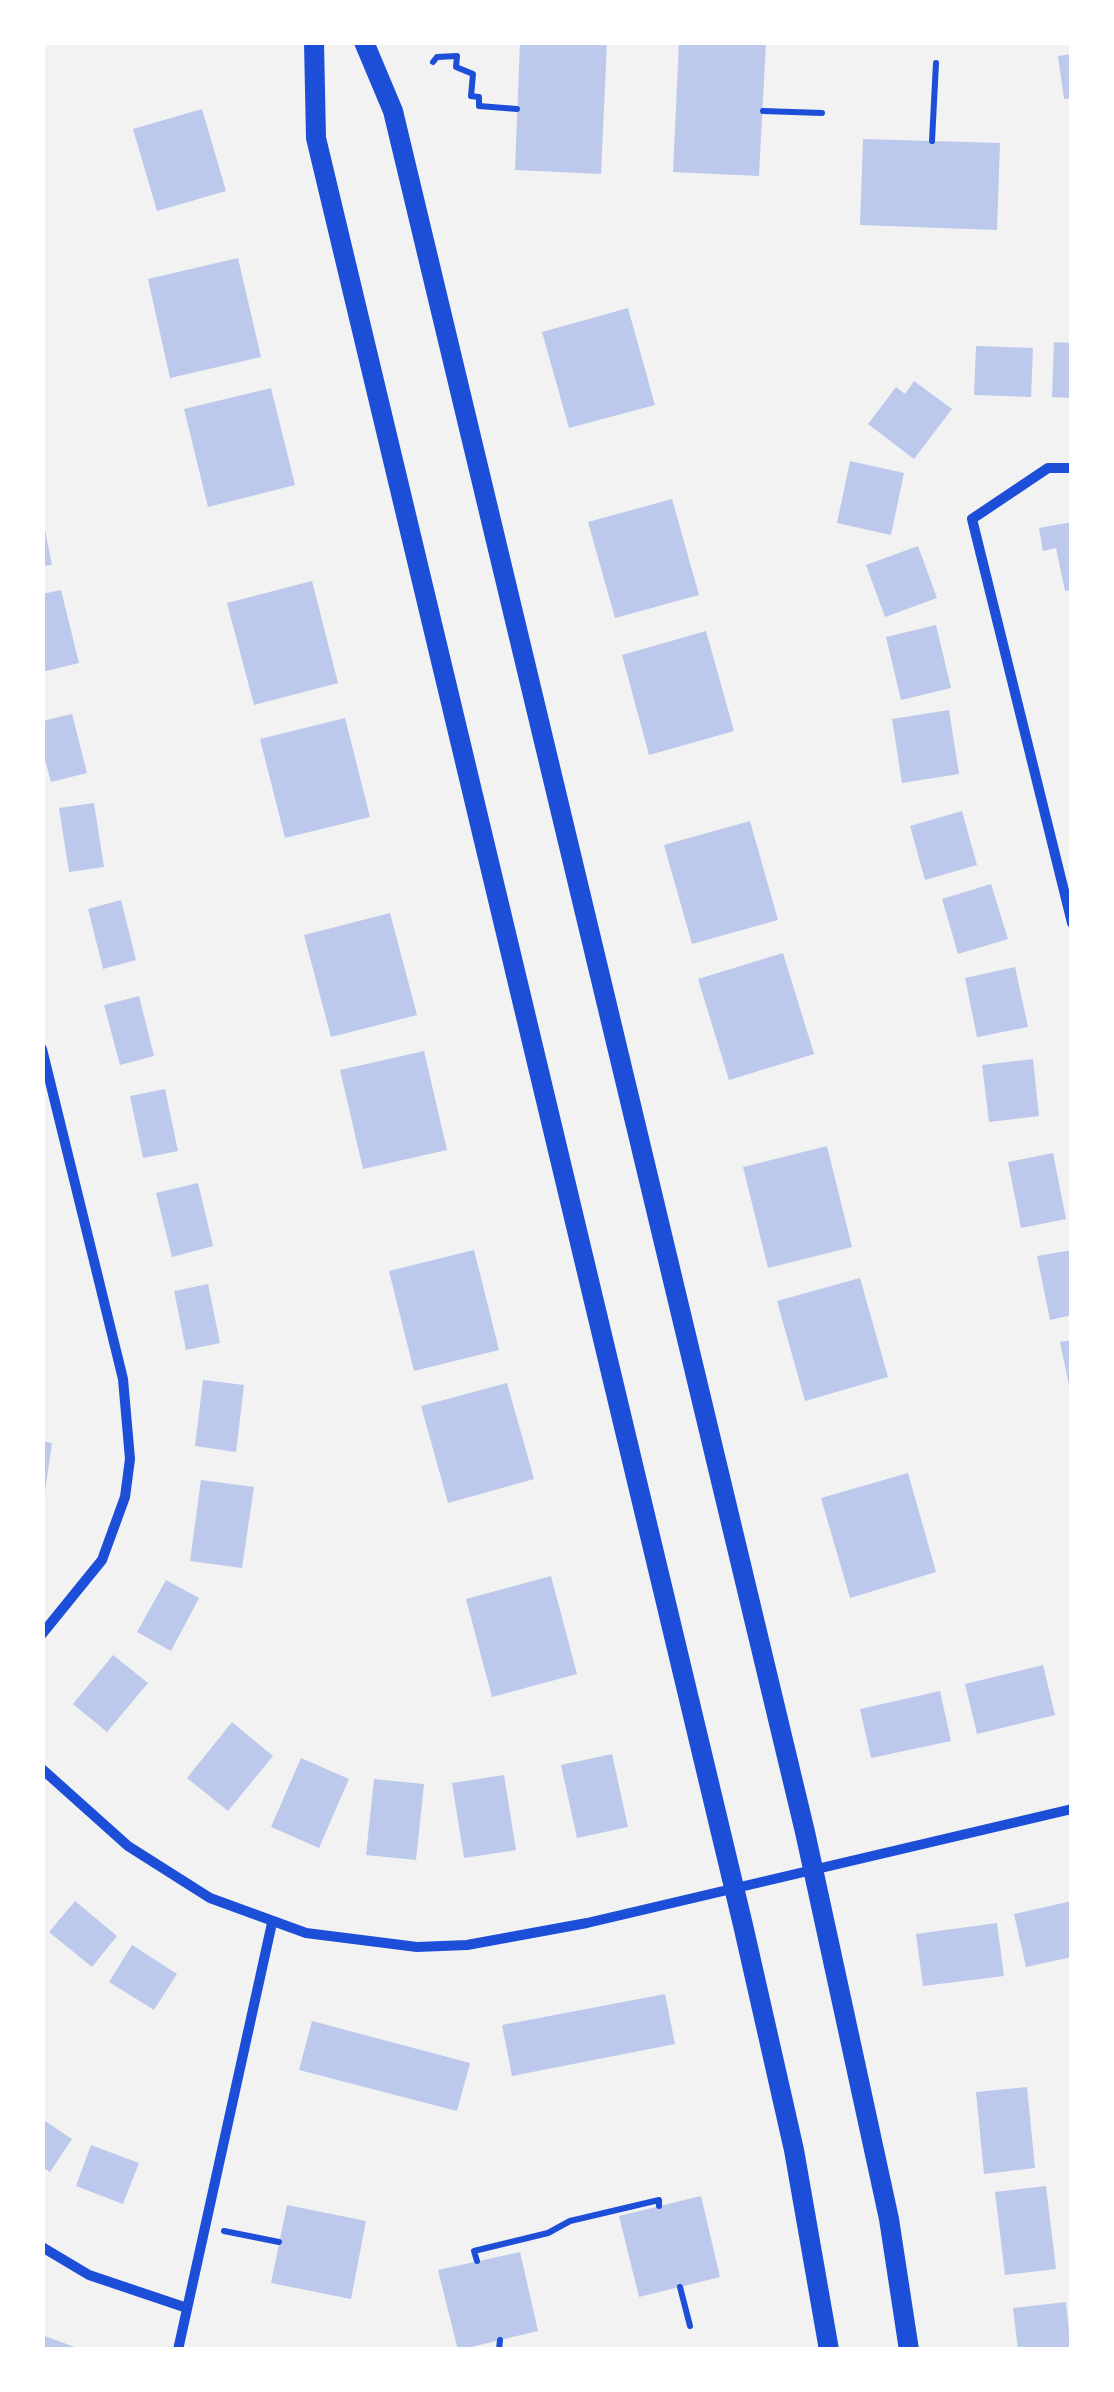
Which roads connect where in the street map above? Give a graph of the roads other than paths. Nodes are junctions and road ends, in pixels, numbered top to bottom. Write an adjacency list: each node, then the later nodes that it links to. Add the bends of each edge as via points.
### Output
1 (314, 42): 10 (main road, via 316,138)
2 (364, 42): 9 (main road, via 393,112)
3 (1072, 468): 4 (street, via 1048,468 972,520)
4 (1072, 923)
5 (42, 1048): 6 (street, via 123,1379 130,1459 125,1497 102,1560)
6 (42, 1634)
7 (42, 1769): 11 (street, via 150,1862 210,1898)
8 (1072, 1809): 9 (street)
9 (814, 1871): 10 (street); 16 (main road, via 886,2204)
10 (734, 1890): 11 (street, via 454,1946 369,1943); 15 (main road, via 794,2150)
11 (272, 1923): 13 (street)
12 (42, 2248): 13 (street, via 89,2275)
13 (187, 2308): 14 (street)
14 (178, 2350)
15 (829, 2350)
16 (910, 2350)

